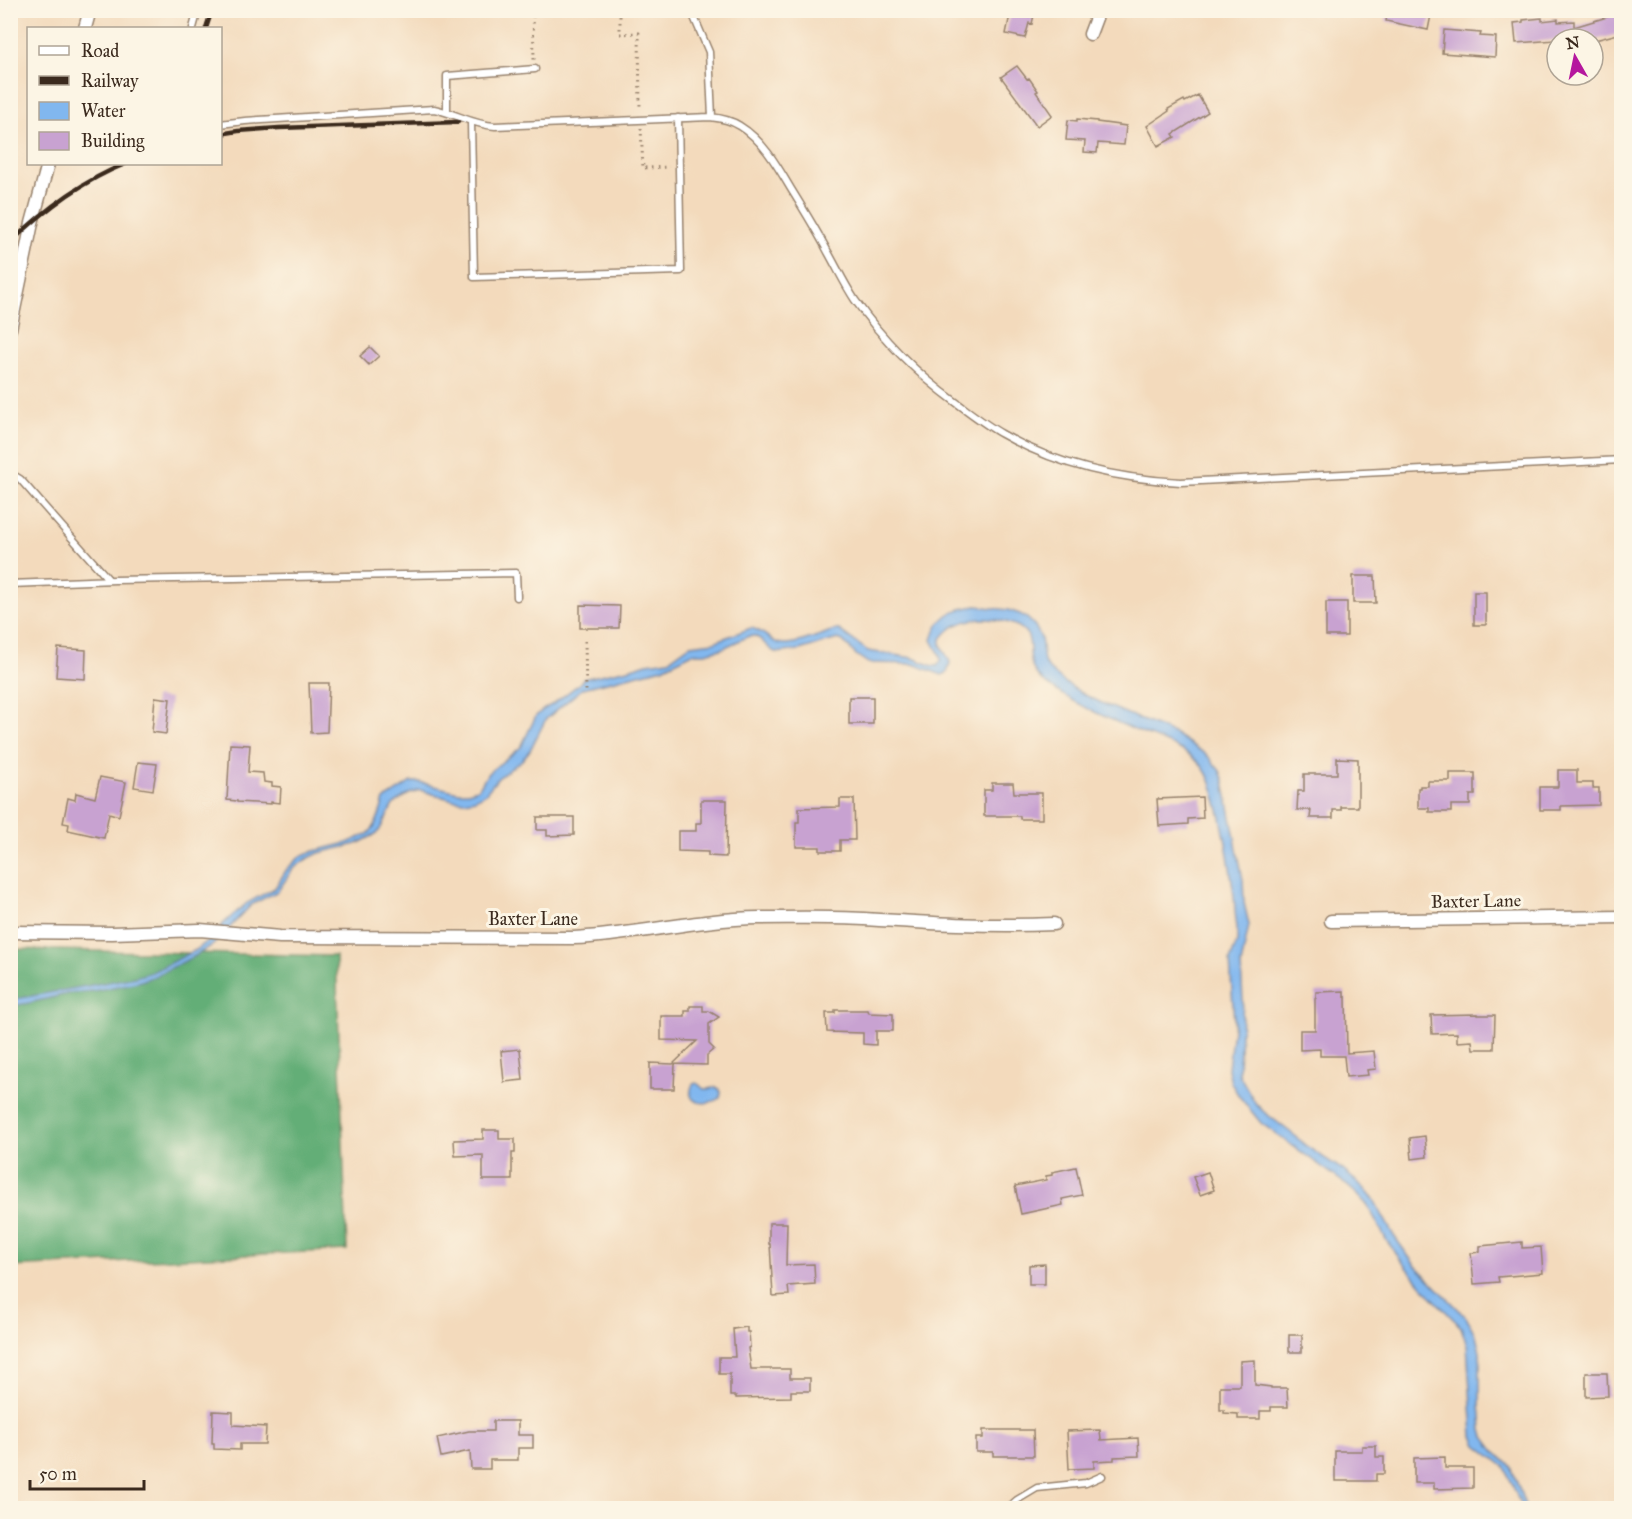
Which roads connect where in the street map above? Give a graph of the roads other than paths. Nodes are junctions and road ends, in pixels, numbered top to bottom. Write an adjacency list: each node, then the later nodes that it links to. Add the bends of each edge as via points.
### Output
1 (90, 10): 7 (street)
2 (198, 10): 8 (lane)
3 (684, 10): 6 (lane)
4 (691, 10): 6 (lane)
5 (1099, 10): 9 (street)
6 (695, 20): 12 (lane, via 709,52)
7 (85, 27)
8 (193, 27)
9 (1090, 34)
10 (535, 69): 11 (lane, via 447,76)
11 (447, 112): 14 (lane); 15 (lane, via 405,110)
12 (712, 117): 13 (lane); 18 (lane, via 740,125 765,149 854,297 904,360 985,424 1049,456 1122,476 1180,482)
13 (678, 118): 14 (lane, via 495,126); 14 (lane, via 681,272 474,277)
14 (471, 123)
15 (222, 124)
16 (51, 165): 17 (street, via 32,224)
17 (10, 329)
18 (1622, 460)
19 (10, 473): 20 (lane, via 20,479)
20 (109, 580): 21 (lane); 22 (lane, via 516,573)
21 (10, 584)
22 (517, 597)
23 (1622, 917): 24 (street, Baxter Lane)
24 (1331, 921)
25 (1054, 924): 26 (street, Baxter Lane, via 954,925 758,918 574,938 280,937 213,931)
26 (10, 933)
27 (1102, 1476): 28 (lane, via 1086,1483 1036,1488)
28 (1008, 1509)

